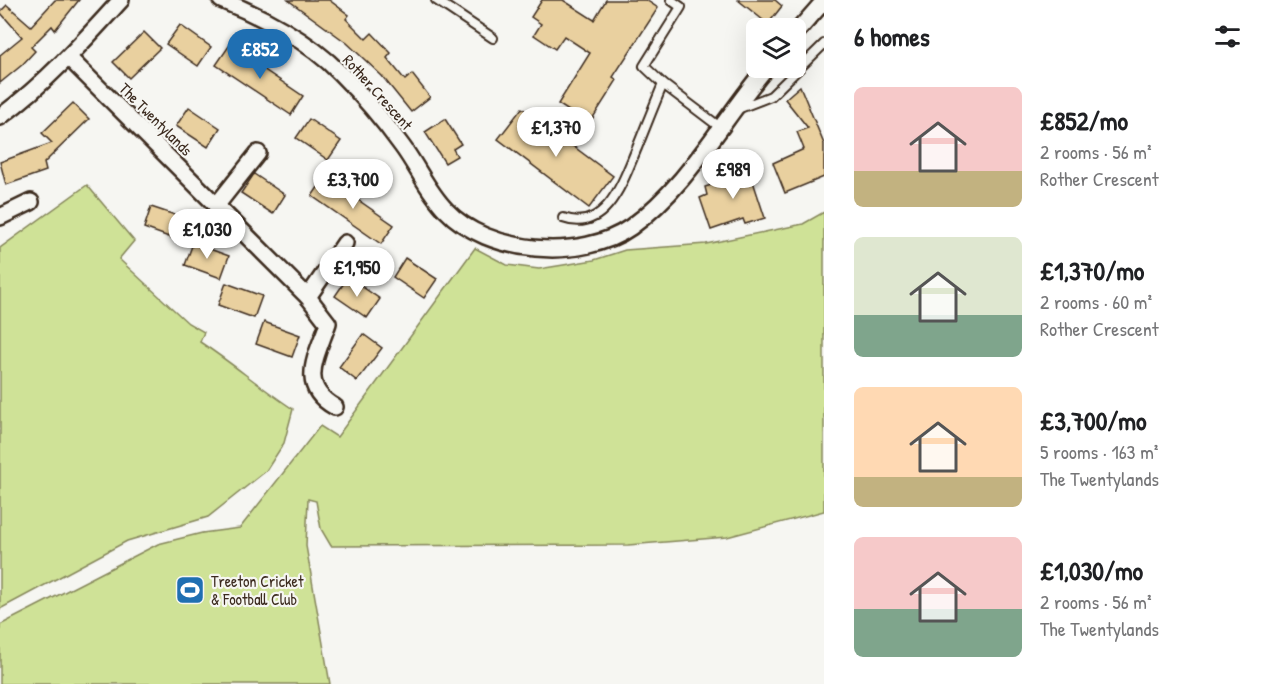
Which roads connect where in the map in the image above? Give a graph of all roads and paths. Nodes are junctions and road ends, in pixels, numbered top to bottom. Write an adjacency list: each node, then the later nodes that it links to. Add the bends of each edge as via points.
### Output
1 (121, 0): 9 (street)
2 (220, 0): 14 (street, Rother Crescent, via 280,30 340,72 401,144 445,210 465,227 534,249 584,247 613,238 631,227 681,179)
3 (436, 0): 7 (lane)
4 (671, 0): 11 (lane, via 681,7 644,66)
5 (824, 1): 6 (street)
6 (806, 21)
7 (493, 38)
8 (824, 44): 12 (lane, via 771,96 748,102)
9 (69, 58): 13 (street); 17 (street, The Twentylands)
10 (758, 78): 12 (street, Rother Crescent)
11 (663, 84): 14 (lane); 19 (lane, via 615,198 595,216 572,221)
12 (731, 113): 14 (street, Rother Crescent)
13 (0, 117)
14 (721, 128)
15 (258, 153): 17 (street)
16 (31, 202): 18 (street)
17 (216, 206): 21 (street, The Twentylands)
18 (0, 217)
19 (563, 218)
20 (345, 243): 21 (street)
21 (308, 297): 22 (street, The Twentylands, via 328,323 311,382 322,400)
22 (335, 407)

